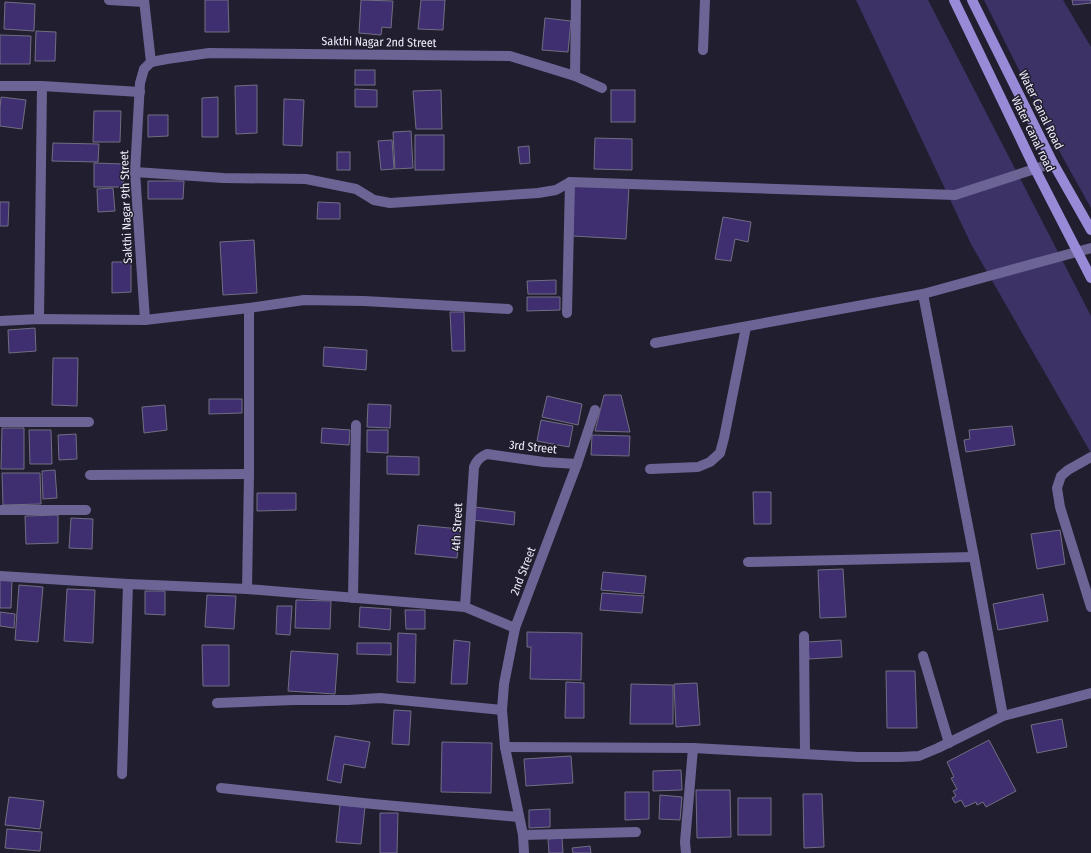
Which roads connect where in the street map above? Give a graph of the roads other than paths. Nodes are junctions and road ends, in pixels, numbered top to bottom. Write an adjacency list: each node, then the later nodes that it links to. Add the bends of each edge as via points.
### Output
1 (108, 0): 6 (street)
2 (576, 0): 9 (street)
3 (706, 0): 7 (street)
4 (954, 0): 15 (main road, Water canal road)
5 (972, 0): 14 (main road, Water Canal Road)
6 (144, 1): 8 (street)
7 (703, 50)
8 (151, 62): 9 (street, Sakthi Nagar 2nd Street, via 209,53 510,56); 13 (street, Sakthi Nagar 9th Street, via 144,69)
9 (575, 76): 12 (street, Sakthi Nagar 2nd Street)
10 (0, 86): 11 (street)
11 (42, 86): 13 (street); 26 (street)
12 (602, 88)
13 (140, 92): 16 (street, Sakthi Nagar 9th Street)
14 (1053, 163): 15 (street); 18 (main road, Water Canal Road)
15 (1035, 169): 17 (street, via 955,195); 20 (main road, Water canal road)
16 (135, 172): 17 (street, via 223,178 306,179 356,189 374,200 390,203 538,193 556,190); 27 (street, Sakthi Nagar 9th Street)
17 (570, 182): 25 (street)
18 (1091, 230)
19 (1091, 248): 20 (street)
20 (1078, 252): 21 (main road, Water canal road); 22 (street)
21 (1091, 278)
22 (923, 294): 29 (street); 43 (street)
23 (249, 308): 24 (street, via 304,300); 27 (street); 39 (street)
24 (508, 309)
25 (567, 313)
26 (39, 319): 27 (street); 28 (street)
27 (145, 320)
28 (0, 321)
29 (746, 327): 30 (street); 38 (street, via 720,453 710,462 698,467)
30 (655, 343)
31 (595, 410): 37 (street, 2nd Street)
32 (0, 422): 33 (street)
33 (89, 422)
34 (356, 425): 48 (street)
35 (487, 454): 37 (street, 3rd Street); 49 (street, 4th Street, via 476,460 474,467)
36 (1091, 457): 50 (street, via 1061,476 1057,488 1060,507)
37 (577, 464): 51 (street, 2nd Street)
38 (650, 469)
39 (249, 474): 40 (street); 47 (street)
40 (90, 475)
41 (0, 510): 42 (street)
42 (86, 510)
43 (974, 557): 44 (street); 57 (street)
44 (748, 562)
45 (0, 576): 46 (street)
46 (128, 584): 47 (street); 62 (street)
47 (247, 589): 48 (street)
48 (354, 598): 49 (street)
49 (466, 607): 51 (street)
50 (1091, 607)
51 (515, 628): 56 (street, 2nd Street, via 504,684)
52 (804, 636): 61 (street)
53 (923, 656): 58 (street)
54 (1091, 693): 57 (street)
55 (217, 703): 56 (street, via 380,698)
56 (502, 710): 59 (street, 2nd Street)
57 (1003, 716): 58 (street)
58 (949, 743): 61 (street, via 919,756)
59 (505, 747): 60 (street); 64 (street, 2nd Street)
60 (692, 748): 61 (street); 68 (street)
61 (805, 754)
62 (122, 774)
63 (221, 788): 64 (street)
64 (518, 817): 66 (street, 2nd Street)
65 (636, 832): 66 (street)
66 (523, 835): 67 (street, 2nd Street)
67 (524, 853)
68 (686, 853)

